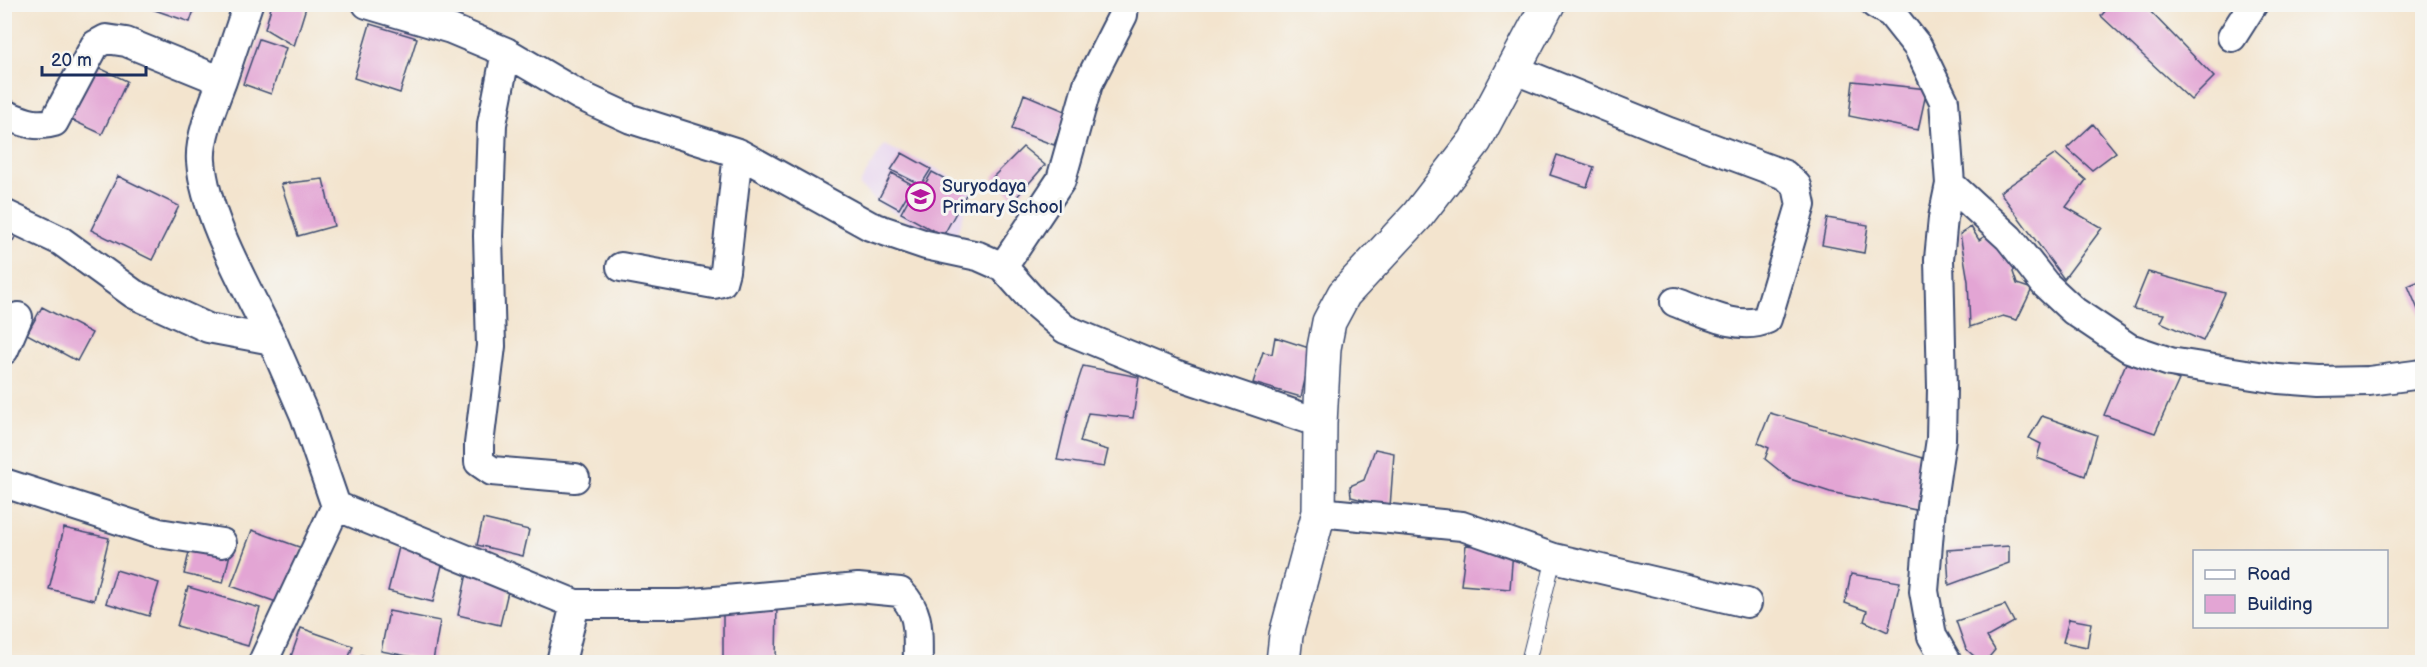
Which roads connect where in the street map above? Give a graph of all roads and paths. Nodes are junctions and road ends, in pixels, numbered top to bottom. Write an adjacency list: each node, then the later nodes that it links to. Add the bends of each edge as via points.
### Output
1 (248, 4): 10 (street)
2 (367, 4): 8 (street, via 451,29)
3 (1124, 4): 16 (street, via 1123,15 1088,84 1060,180)
4 (1548, 4): 9 (street)
5 (2253, 4): 7 (street)
6 (1886, 7): 13 (street, via 1918,47 1944,101)
7 (2232, 37)
8 (506, 52): 12 (street, via 579,95 631,119); 23 (street, via 492,124 488,236 491,346 479,462 492,471)
9 (1513, 69): 17 (street, via 1785,175 1797,186 1801,205 1767,319 1757,324 1738,324); 22 (street, via 1475,141 1418,216 1344,294 1329,322 1324,348)
10 (222, 81): 11 (street, via 126,42 106,39 95,45 54,122 32,125); 19 (street, via 208,117 200,159 212,213)
11 (4, 114)
12 (738, 153): 15 (street, via 722,282 714,284); 16 (street, via 870,226 926,245 978,256)
13 (1950, 184): 21 (street, via 2009,238 2045,284 2074,311 2130,348 2170,362 2278,380 2369,381); 36 (street, via 1939,259 1941,439 1924,591 1932,636)
14 (4, 214): 19 (street, via 61,242 134,294 208,328)
15 (621, 267)
16 (1003, 267): 22 (street, via 1065,329 1172,373)
17 (1675, 302)
18 (18, 317): 20 (street)
19 (272, 340): 25 (street, via 305,416)
20 (4, 350)
21 (2422, 374)
22 (1320, 423): 26 (street)
23 (575, 478)
24 (4, 483): 27 (street, via 159,533)
25 (336, 506): 30 (street); 31 (street)
26 (1319, 512): 28 (street, via 1462,526); 34 (street, via 1291,614)
27 (222, 543)
28 (1554, 558): 29 (street); 35 (lane)
29 (1747, 603)
30 (575, 604): 32 (street); 33 (street, via 682,604 858,588 900,592 911,603 916,616)
31 (263, 663)
32 (561, 663)
33 (918, 663)
34 (1283, 663)
35 (1528, 663)
36 (1947, 663)

